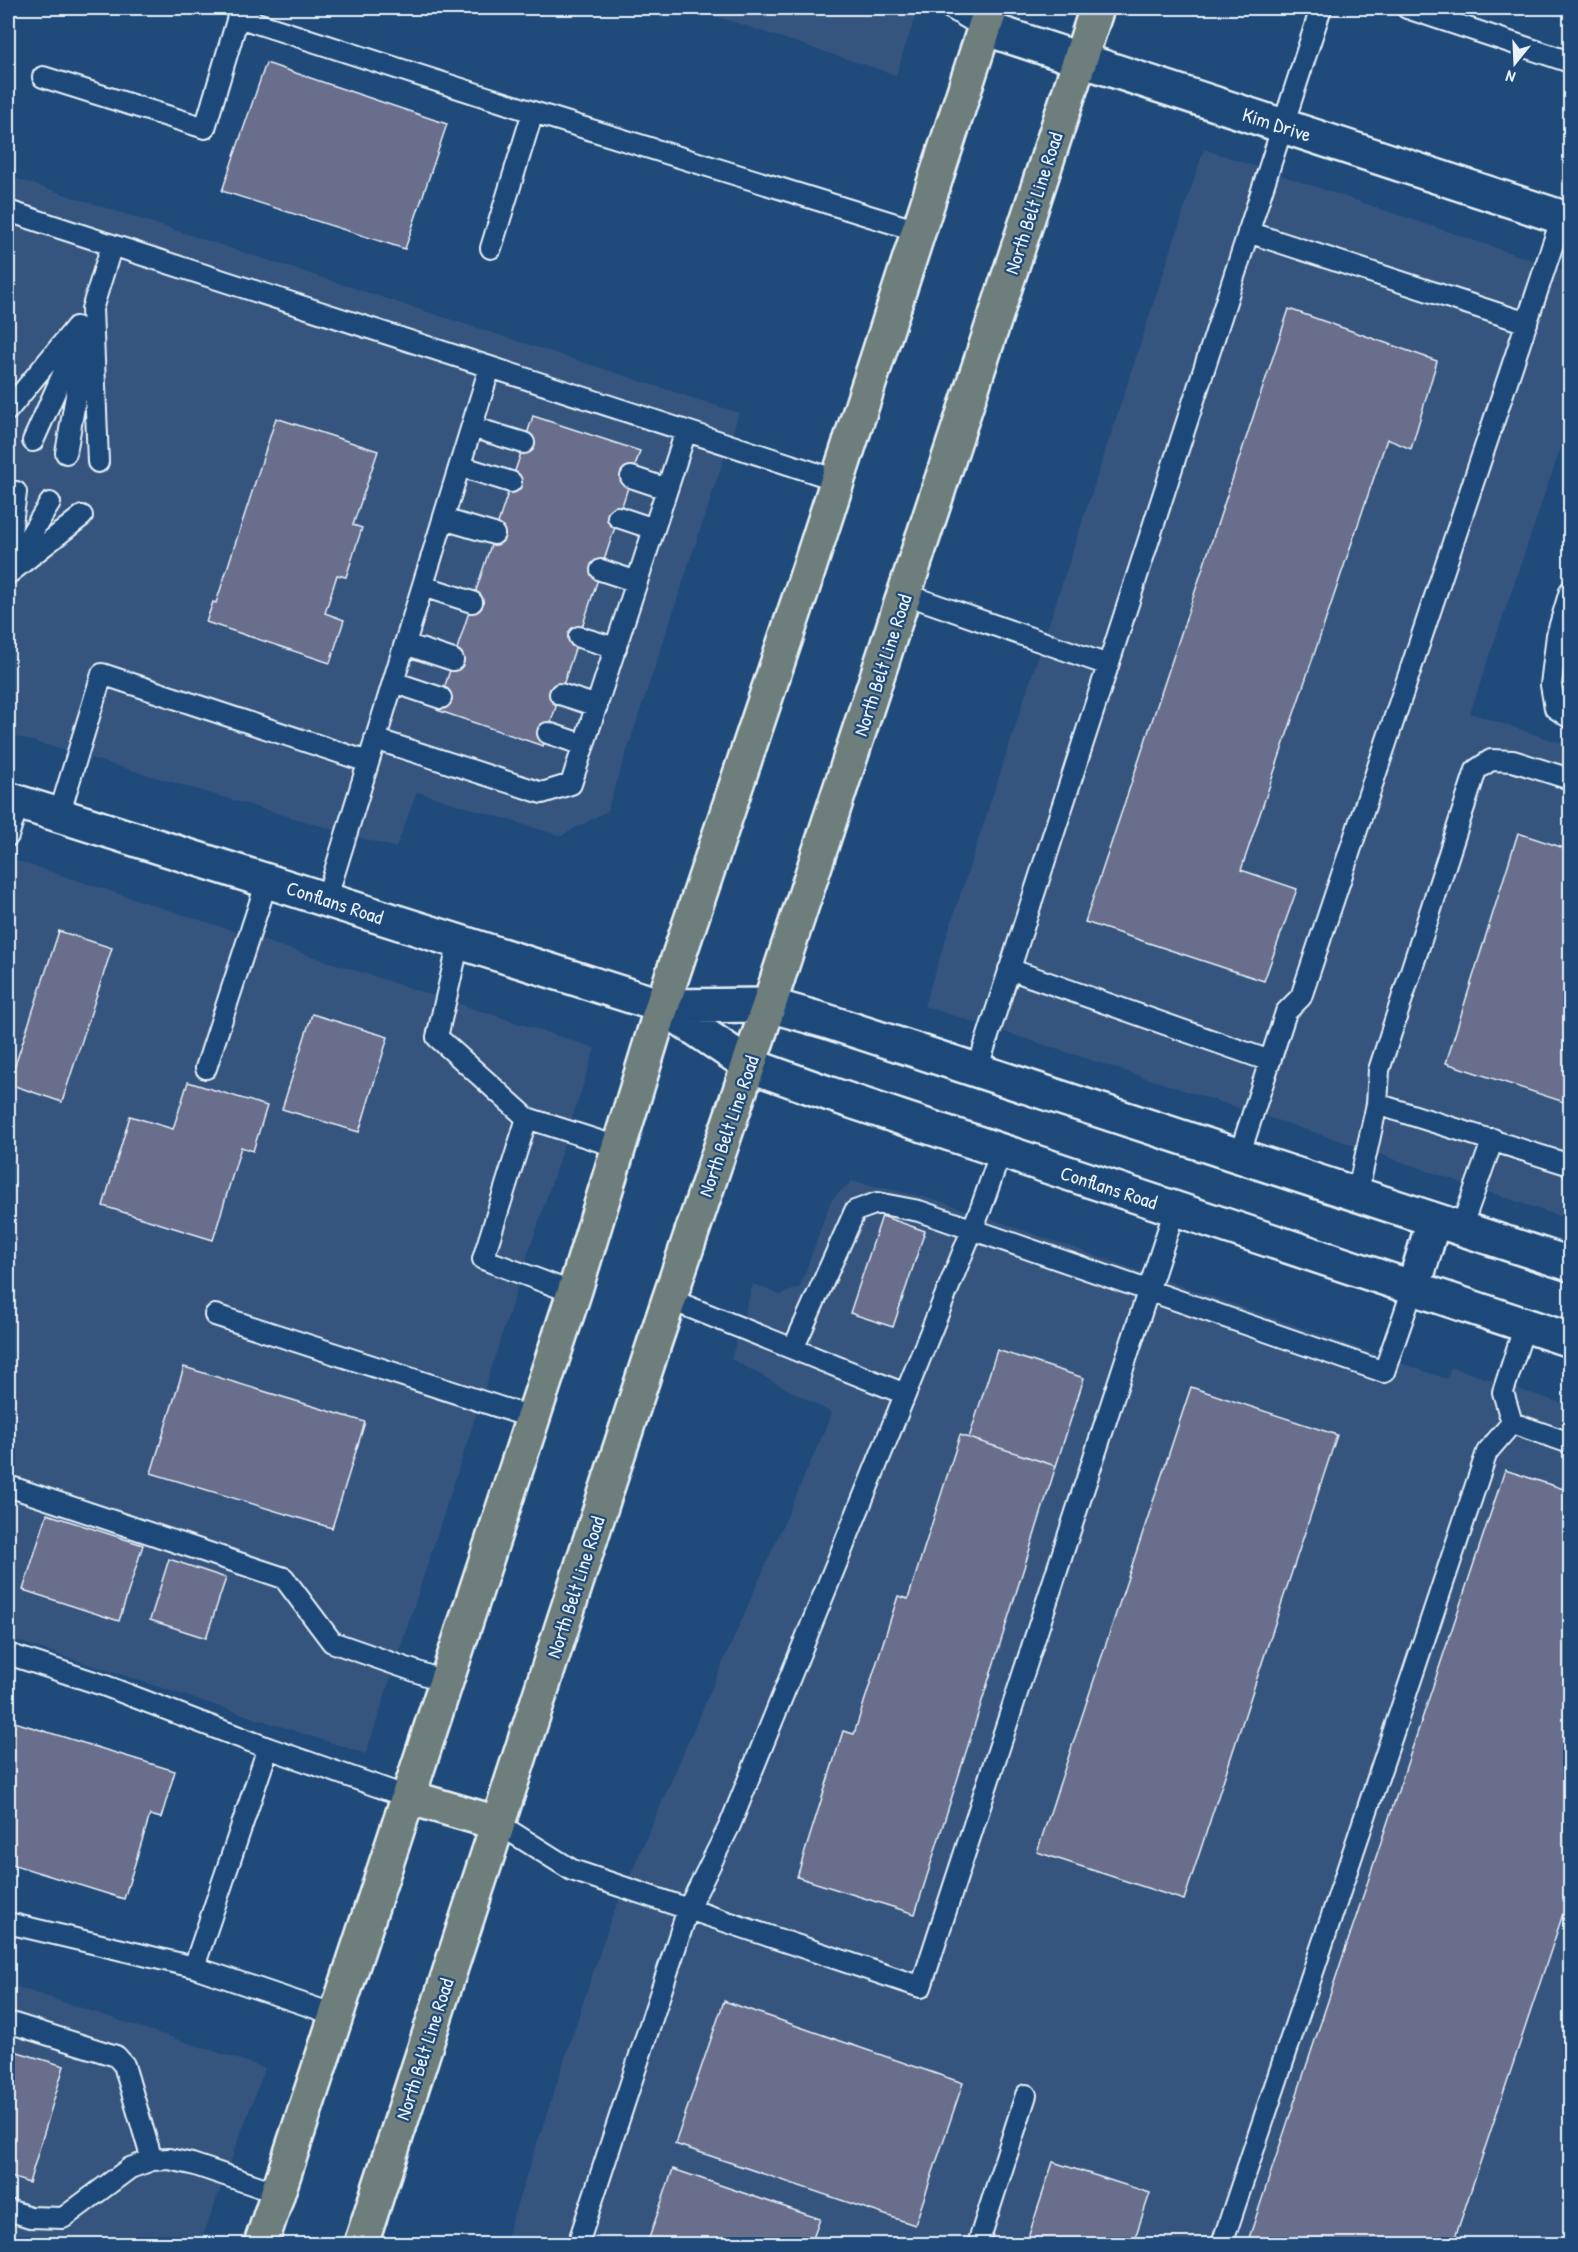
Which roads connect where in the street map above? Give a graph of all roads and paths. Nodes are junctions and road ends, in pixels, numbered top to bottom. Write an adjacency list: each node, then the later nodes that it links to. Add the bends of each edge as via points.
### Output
1 (950, 8): 5 (lane)
2 (1097, 8): 6 (main road, North Belt Line Road)
3 (1321, 8): 10 (lane)
4 (1407, 8): 7 (lane)
5 (987, 18): 6 (main road, Kim Drive); 13 (main road)
6 (1080, 59): 10 (main road, Kim Drive); 45 (main road, North Belt Line Road)
7 (1570, 62)
8 (43, 77): 9 (lane, via 205,128 238,17)
9 (533, 112): 13 (lane); 16 (lane)
10 (1282, 125): 12 (main road, Kim Drive); 14 (lane)
11 (8, 211): 15 (lane)
12 (1566, 218): 18 (lane)
13 (918, 231): 29 (main road)
14 (1248, 232): 18 (lane); 51 (lane)
15 (112, 245): 17 (lane); 19 (lane)
16 (491, 248)
17 (92, 309): 20 (lane); 23 (lane); 25 (lane); 26 (lane)
18 (1527, 323): 71 (lane, via 1301,997 1286,1012)
19 (490, 368): 21 (lane); 22 (lane)
20 (8, 410)
21 (472, 427): 24 (lane); 27 (lane)
22 (686, 431): 29 (lane); 31 (lane)
23 (33, 441)
24 (524, 443)
25 (66, 453)
26 (99, 462)
27 (460, 466): 30 (lane); 36 (lane)
28 (631, 477): 31 (lane)
29 (837, 480): 70 (main road)
30 (511, 482)
31 (667, 489): 37 (lane)
32 (16, 492): 39 (lane)
33 (50, 503): 41 (lane)
34 (82, 516): 41 (lane)
35 (618, 517): 37 (lane)
36 (443, 519): 38 (lane); 43 (lane)
37 (654, 529): 42 (lane)
38 (494, 534)
39 (8, 556)
40 (601, 570): 42 (lane)
41 (8, 573)
42 (637, 582): 49 (lane)
43 (423, 586): 46 (lane); 48 (lane)
44 (1570, 591): 56 (lane, via 1557,635 1551,685 1555,708)
45 (905, 594): 51 (lane); 69 (main road, North Belt Line Road)
46 (472, 602)
47 (579, 637): 49 (lane)
48 (405, 644): 50 (lane); 52 (lane)
49 (616, 648): 55 (lane)
50 (453, 660)
51 (1108, 665): 68 (lane)
52 (393, 682): 54 (lane); 58 (lane)
53 (560, 694): 55 (lane)
54 (441, 698)
55 (597, 706): 59 (lane)
56 (1570, 718)
57 (548, 733): 59 (lane)
58 (375, 739): 59 (lane, via 542,794 571,784); 60 (lane)
59 (584, 745)
60 (368, 762): 63 (lane, via 102,674); 66 (lane)
61 (1570, 779): 75 (lane, via 1513,761 1491,760 1476,770 1379,1070)
62 (13, 800): 63 (main road, Conflans Road); 64 (lane)
63 (59, 815): 65 (main road, Conflans Road)
64 (8, 836)
65 (267, 881): 66 (main road, Conflans Road); 73 (lane)
66 (326, 900): 67 (main road, Conflans Road)
67 (459, 942): 70 (main road, Conflans Road); 76 (lane, via 437,1037)
68 (1010, 969): 71 (lane); 74 (lane)
69 (769, 1005): 70 (main road, Conflans Road); 72 (main road, North Belt Line Road); 74 (main road, Conflans Road)
70 (662, 1006): 72 (main road, Conflans Road); 78 (main road)
71 (1270, 1061): 80 (lane)
72 (749, 1065): 79 (main road, Conflans Road); 90 (main road, North Belt Line Road)
73 (206, 1068)
74 (977, 1070): 80 (main road, Conflans Road)
75 (1377, 1104): 77 (lane); 82 (lane)
76 (528, 1118): 78 (lane); 89 (lane, via 483,1259)
77 (1493, 1139): 81 (lane); 84 (lane)
78 (618, 1147): 89 (main road)
79 (1001, 1151): 83 (main road, Conflans Road); 85 (lane)
80 (1239, 1156): 82 (main road, Conflans Road)
81 (1570, 1165)
82 (1357, 1195): 84 (main road, Conflans Road)
83 (1175, 1209): 87 (lane); 88 (main road, Conflans Road)
84 (1447, 1224): 86 (main road, Conflans Road); 88 (main road)
85 (972, 1230): 87 (lane); 94 (lane, via 919,1211 877,1203 855,1211); 95 (lane)
86 (1570, 1264)
87 (1149, 1289): 88 (lane, via 1384,1372); 105 (lane, via 921,1987)
88 (1413, 1289): 92 (main road, Conflans Road)
89 (574, 1293): 96 (main road)
90 (669, 1299): 94 (lane); 104 (main road, North Belt Line Road)
91 (215, 1315): 96 (lane)
92 (1525, 1325): 93 (main road, Conflans Road); 97 (lane, via 1503,1392)
93 (1570, 1340)
94 (792, 1349): 95 (lane)
95 (905, 1394): 105 (lane, via 730,1825)
96 (533, 1419): 101 (main road)
97 (1512, 1423): 98 (lane); 118 (lane, via 1488,1452)
98 (1570, 1443)
99 (8, 1486): 101 (lane, via 284,1578 332,1642)
100 (8, 1654): 102 (lane, via 103,1685)
101 (446, 1682): 103 (main road)
102 (267, 1748): 103 (lane); 107 (lane)
103 (408, 1797): 104 (main road); 108 (main road)
104 (497, 1823): 105 (lane, via 572,1870); 115 (main road, North Belt Line Road)
105 (688, 1909): 116 (lane)
106 (8, 1923): 107 (lane)
107 (194, 1967): 108 (lane)
108 (336, 2015): 112 (main road)
109 (8, 2022): 111 (lane, via 116,2056 124,2065)
110 (1026, 2095): 117 (lane)
111 (152, 2160): 112 (lane, via 169,2158 192,2164); 113 (lane, via 130,2168 63,2218 30,2217)
112 (278, 2193): 114 (main road)
113 (8, 2210)
114 (261, 2244)
115 (360, 2244)
116 (578, 2244)
117 (978, 2244)
118 (1222, 2244)

